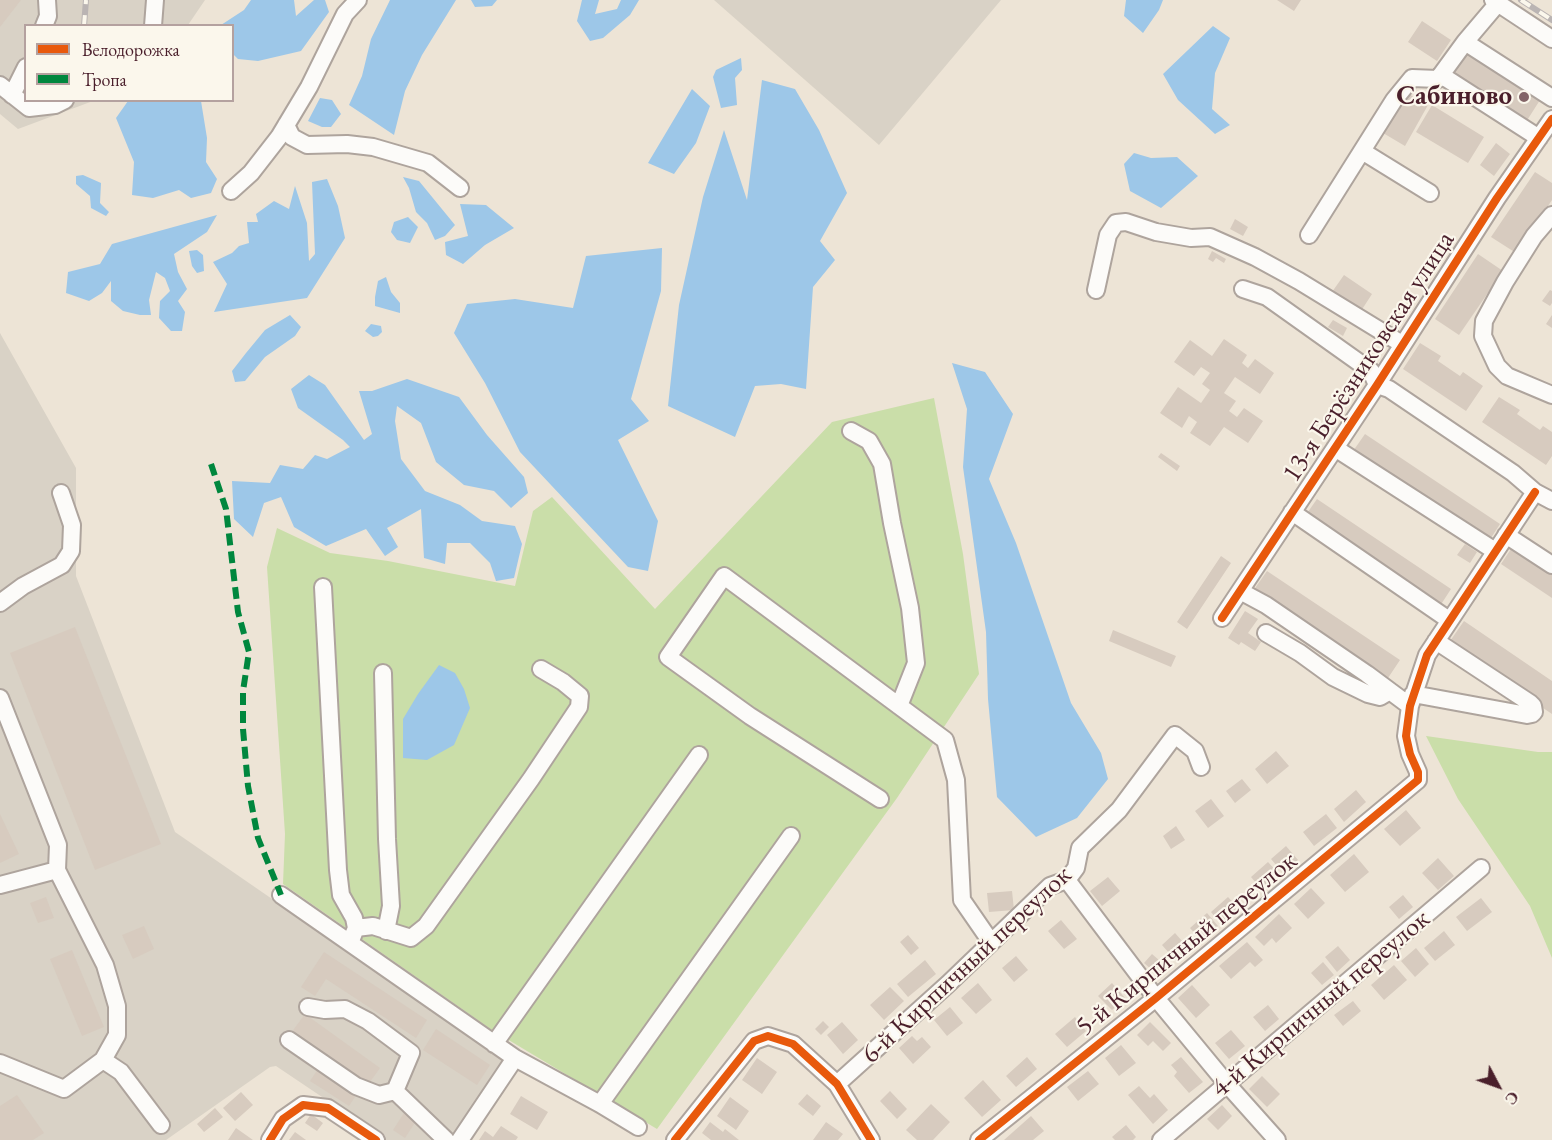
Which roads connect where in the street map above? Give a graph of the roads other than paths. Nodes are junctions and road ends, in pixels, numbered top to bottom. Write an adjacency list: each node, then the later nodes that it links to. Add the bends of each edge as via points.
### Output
1 (47, 0): 5 (street)
2 (156, 0): 6 (street)
3 (358, 0): 15 (street, via 345,14)
4 (1496, 2): 7 (street); 8 (street)
5 (45, 24)
6 (153, 24)
7 (1552, 39)
8 (1465, 42): 10 (street); 12 (street)
9 (24, 69): 11 (street)
10 (1441, 75): 16 (street); 17 (street, via 1438,79 1412,78)
11 (6, 90): 13 (street, via 29,108)
12 (1552, 98)
13 (61, 102)
14 (1552, 119): 16 (street, 13-я Берёзниковская улица)
15 (286, 125): 18 (street, via 292,136 307,145 373,147 429,163); 19 (street, via 251,173)
16 (1539, 138): 25 (street, 13-я Берёзниковская улица)
17 (1362, 151): 20 (street); 22 (street)
18 (460, 188)
19 (231, 192)
20 (1430, 193)
21 (1552, 215): 27 (street, via 1505,282 1484,321 1483,336 1497,366 1507,376)
22 (1309, 236)
23 (1243, 289): 26 (street, via 1267,297 1335,344 1371,371)
24 (1096, 290): 25 (street, via 1108,235 1116,223 1126,222 1156,232 1210,237 1299,281)
25 (1402, 344): 26 (street, 13-я Берёзниковская улица)
26 (1377, 385): 29 (street, 13-я Берёзниковская улица); 30 (street, via 1389,389)
27 (1552, 395)
28 (851, 431): 49 (street, via 869,441 882,464 910,608 916,663)
29 (1335, 448): 33 (street, 13-я Берёзниковская улица); 35 (street)
30 (1535, 492): 32 (street); 34 (street)
31 (62, 493): 39 (street, via 72,525 71,551 62,565)
32 (1552, 501)
33 (1292, 512): 38 (street, 13-я Берёзниковская улица); 41 (street)
34 (1506, 535): 35 (street); 36 (street)
35 (1495, 551): 41 (street)
36 (1552, 565)
37 (323, 587): 60 (street, via 340,895 354,918)
38 (1240, 591): 40 (street, 13-я Берёзниковская улица); 46 (street)
39 (0, 603)
40 (1222, 618)
41 (1449, 620): 43 (street)
42 (1266, 633): 46 (street, via 1333,677 1368,694 1380,697)
43 (1436, 641): 48 (street, via 1426,655); 48 (street, via 1530,702 1534,712 1527,715)
44 (541, 669): 59 (street, via 580,696 579,707 426,926 411,938)
45 (383, 673): 59 (street, via 391,906)
46 (1390, 691): 48 (street)
47 (0, 698): 55 (street, via 58,845)
48 (1412, 700): 62 (street, 5-й Кирпичный переулок, via 1406,736 1418,772 1416,782)
49 (899, 706): 52 (street, via 724,576 668,657 750,716); 61 (street, via 945,740 956,780 962,900)
50 (699, 755): 65 (street)
51 (1202, 767): 56 (street, 6-й Кирпичный переулок, via 1195,751 1175,735 1119,810 1080,848 1076,868)
52 (880, 799)
53 (791, 836): 72 (street)
54 (1481, 868): 70 (street, 4-й Кирпичный переулок)
55 (57, 870): 57 (street); 67 (street, via 105,965 117,1006 117,1035)
56 (1067, 880): 61 (street, 6-й Кирпичный переулок, via 1050,886); 62 (street)
57 (0, 885)
58 (282, 895): 60 (street)
59 (386, 931): 60 (street, via 373,926)
60 (353, 935): 65 (street)
61 (991, 942): 69 (street, 6-й Кирпичный переулок)
62 (1156, 998): 70 (street); 81 (street, 5-й Кирпичный переулок)
63 (308, 1007): 71 (street, via 345,1009 411,1053)
64 (289, 1040): 71 (street, via 356,1086 380,1095)
65 (494, 1044): 66 (street)
66 (515, 1058): 72 (street); 78 (street)
67 (103, 1060): 68 (street, via 64,1089); 73 (street, via 122,1072)
68 (0, 1063)
69 (837, 1084): 79 (street, via 793,1044 768,1036 754,1041); 80 (street)
70 (1227, 1084): 82 (street, 4-й Кирпичный переулок); 83 (street)
71 (395, 1090): 77 (street)
72 (600, 1104): 74 (street)
73 (161, 1125)
74 (638, 1127)
75 (270, 1140): 76 (street, via 284,1119 303,1105 328,1108)
76 (376, 1140)
77 (446, 1140)
78 (460, 1140)
79 (675, 1140)
80 (870, 1140)
81 (979, 1140)
82 (1161, 1140)
83 (1276, 1140)

